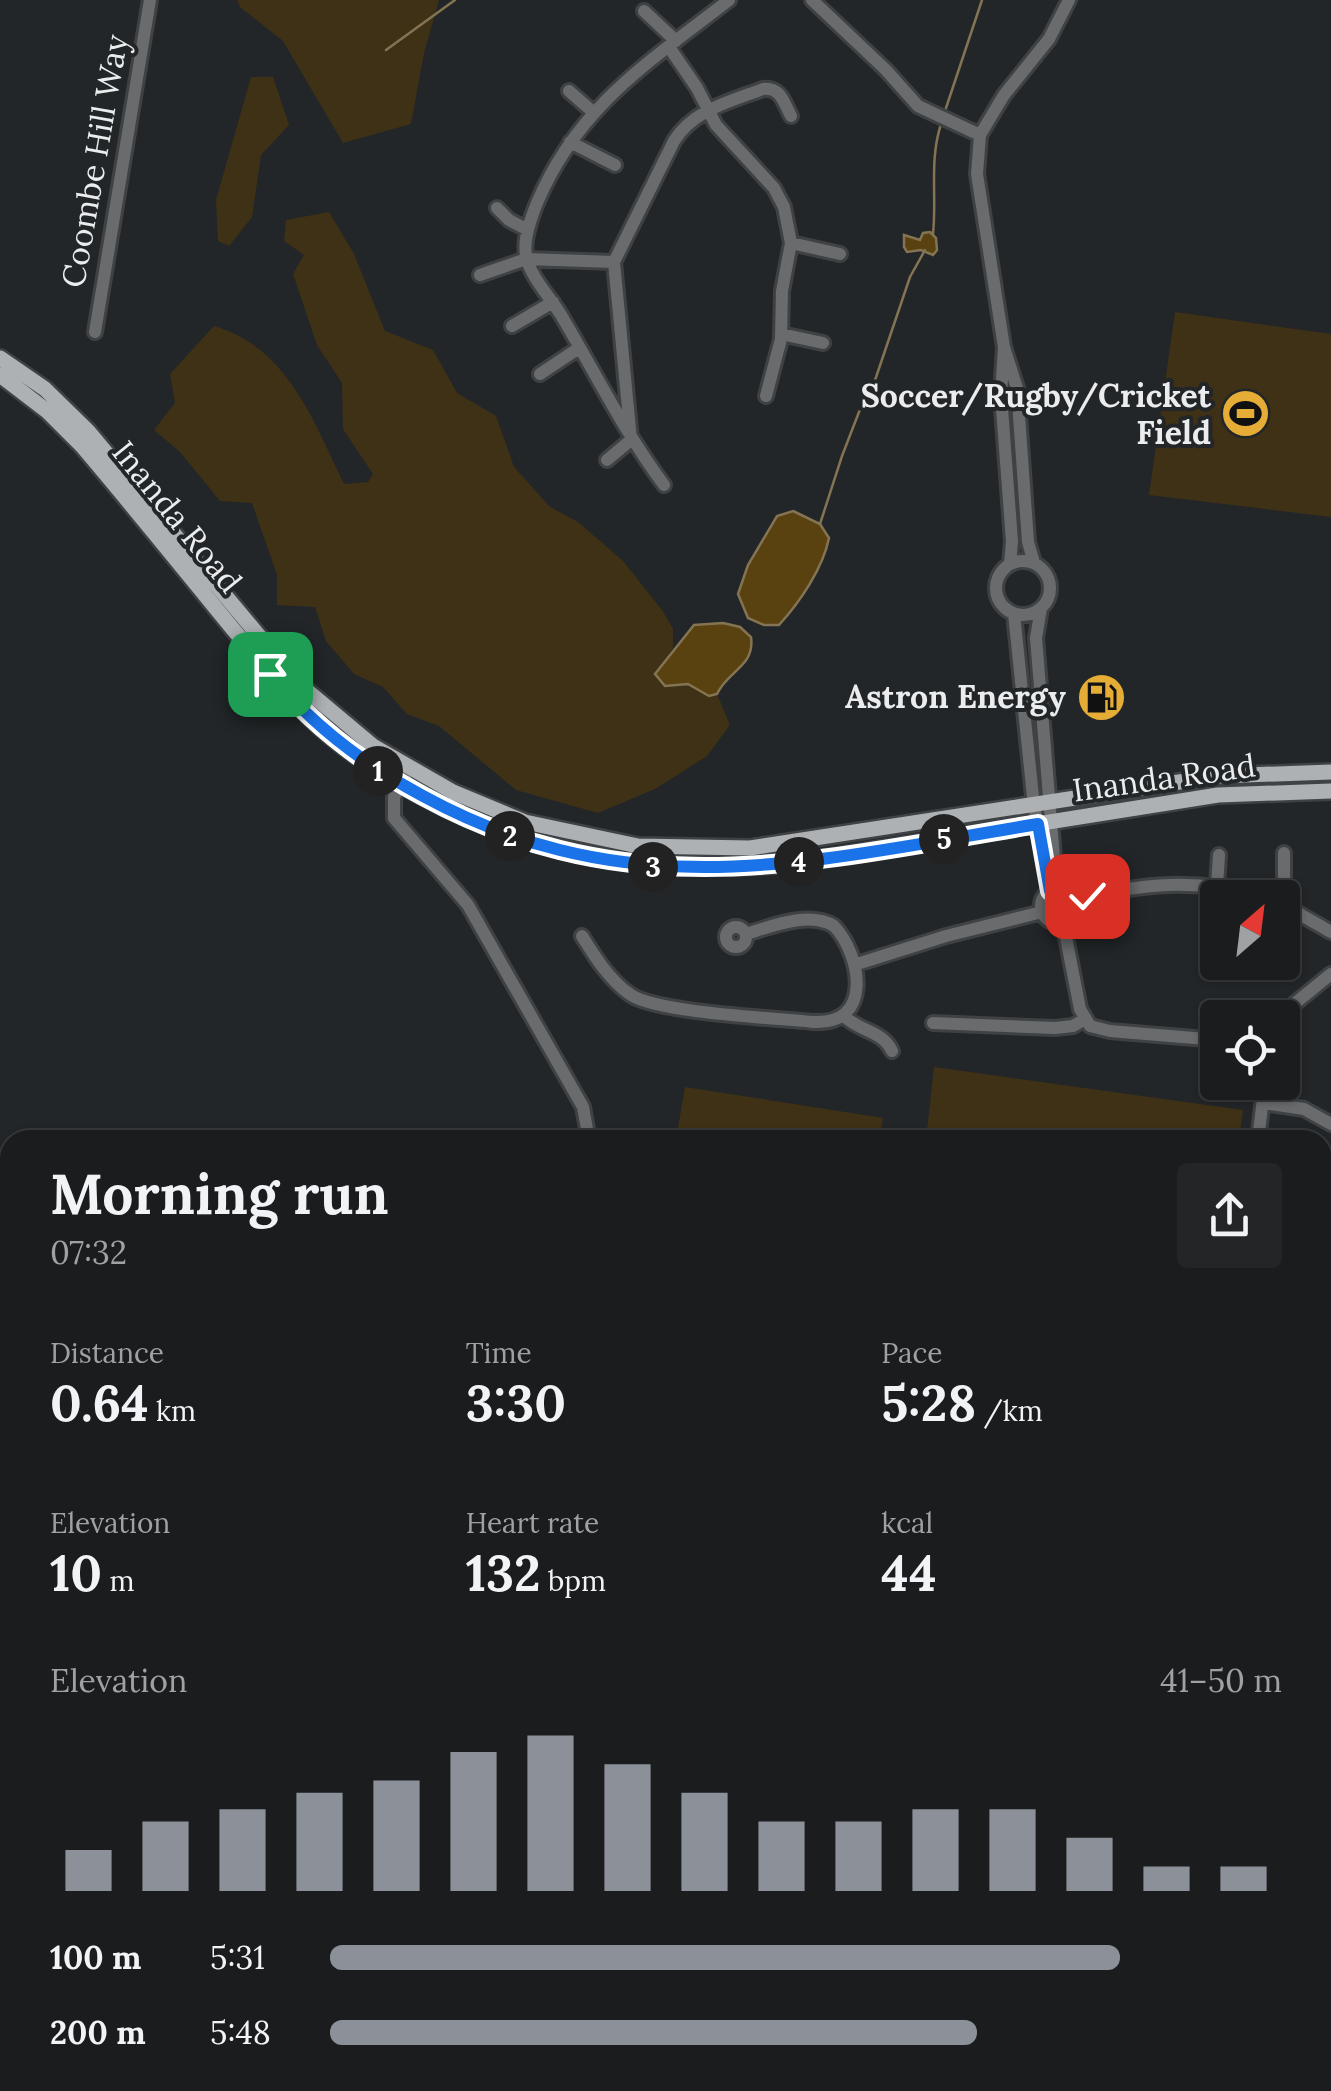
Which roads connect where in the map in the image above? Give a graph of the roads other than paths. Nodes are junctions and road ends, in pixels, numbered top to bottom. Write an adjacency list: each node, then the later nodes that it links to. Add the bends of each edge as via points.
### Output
1 (150, 0): 23 (street, Coombe Hill Way)
2 (729, 0): 6 (street)
3 (812, 0): 11 (street, via 918,106)
4 (1070, 0): 11 (street)
5 (644, 11): 6 (street)
6 (672, 44): 8 (street); 9 (street)
7 (569, 90): 9 (street)
8 (708, 110): 10 (street, via 770,88); 16 (street, via 774,188); 19 (street, via 681,130)
9 (593, 112): 12 (street)
10 (791, 116)
11 (980, 135): 26 (street, via 977,174)
12 (570, 142): 13 (street); 15 (street)
13 (616, 166)
14 (496, 208): 15 (street)
15 (528, 230): 18 (street)
16 (791, 244): 17 (street); 24 (street)
17 (840, 254)
18 (526, 258): 19 (street); 20 (street); 21 (street)
19 (614, 262): 33 (street)
20 (480, 275)
21 (553, 302): 22 (street); 27 (street)
22 (512, 326)
23 (94, 332)
24 (781, 334): 25 (street); 34 (street)
25 (823, 342)
26 (1004, 347): 31 (street); 32 (street)
27 (579, 348): 30 (street); 35 (street)
28 (0, 358): 45 (main road, Inanda Road, via 45,389 97,441 300,684 373,746)
29 (0, 374): 47 (main road, Inanda Road, via 82,446 294,702)
30 (540, 374)
31 (1016, 388): 32 (street); 37 (street)
32 (1001, 390): 38 (street)
33 (628, 395): 35 (street); 36 (street)
34 (766, 396)
35 (608, 402): 36 (street)
36 (631, 440): 39 (street); 40 (street)
37 (1023, 454): 38 (street); 41 (street)
38 (1006, 456): 42 (street)
39 (607, 460)
40 (664, 485)
41 (1034, 563): 42 (street); 43 (street, via 1050,583)
42 (1010, 564): 44 (street, via 996,586 1000,603)
43 (1041, 608): 44 (street); 49 (street, via 1036,638)
44 (1014, 614): 49 (street)
45 (410, 767): 47 (street); 49 (main road, Inanda Road, via 525,822 668,849 776,846)
46 (1331, 772): 49 (main road, Inanda Road, via 1218,776)
47 (400, 784): 50 (main road, Inanda Road, via 525,841 612,862 676,868 786,864); 73 (street, via 394,818 468,905 584,1108)
48 (1331, 791): 50 (main road, Inanda Road, via 1218,795)
49 (1042, 804): 50 (street)
50 (1044, 823): 56 (street)
51 (1284, 853): 54 (street)
52 (1219, 855): 53 (street)
53 (1218, 880)
54 (1283, 880)
55 (1200, 885): 56 (street)
56 (1062, 893): 57 (street, via 1042,900); 59 (street, via 1074,911)
57 (1042, 912): 59 (street); 63 (street)
58 (1300, 914): 60 (street)
59 (1062, 922): 67 (street)
60 (1330, 930)
61 (746, 934): 63 (street, via 821,920 838,929)
62 (582, 936): 66 (street, via 618,983 644,1001 814,1022)
63 (857, 964): 66 (street, via 854,998)
64 (1331, 974): 65 (street)
65 (1299, 1000)
66 (844, 1016): 70 (street, via 882,1036)
67 (1085, 1019): 68 (street, via 1055,1028); 69 (street, via 1110,1032)
68 (933, 1024)
69 (1200, 1039)
70 (892, 1050)
71 (1264, 1103): 72 (street, via 1304,1109); 74 (street)
72 (1331, 1124)
73 (587, 1130)
74 (1260, 1130)

